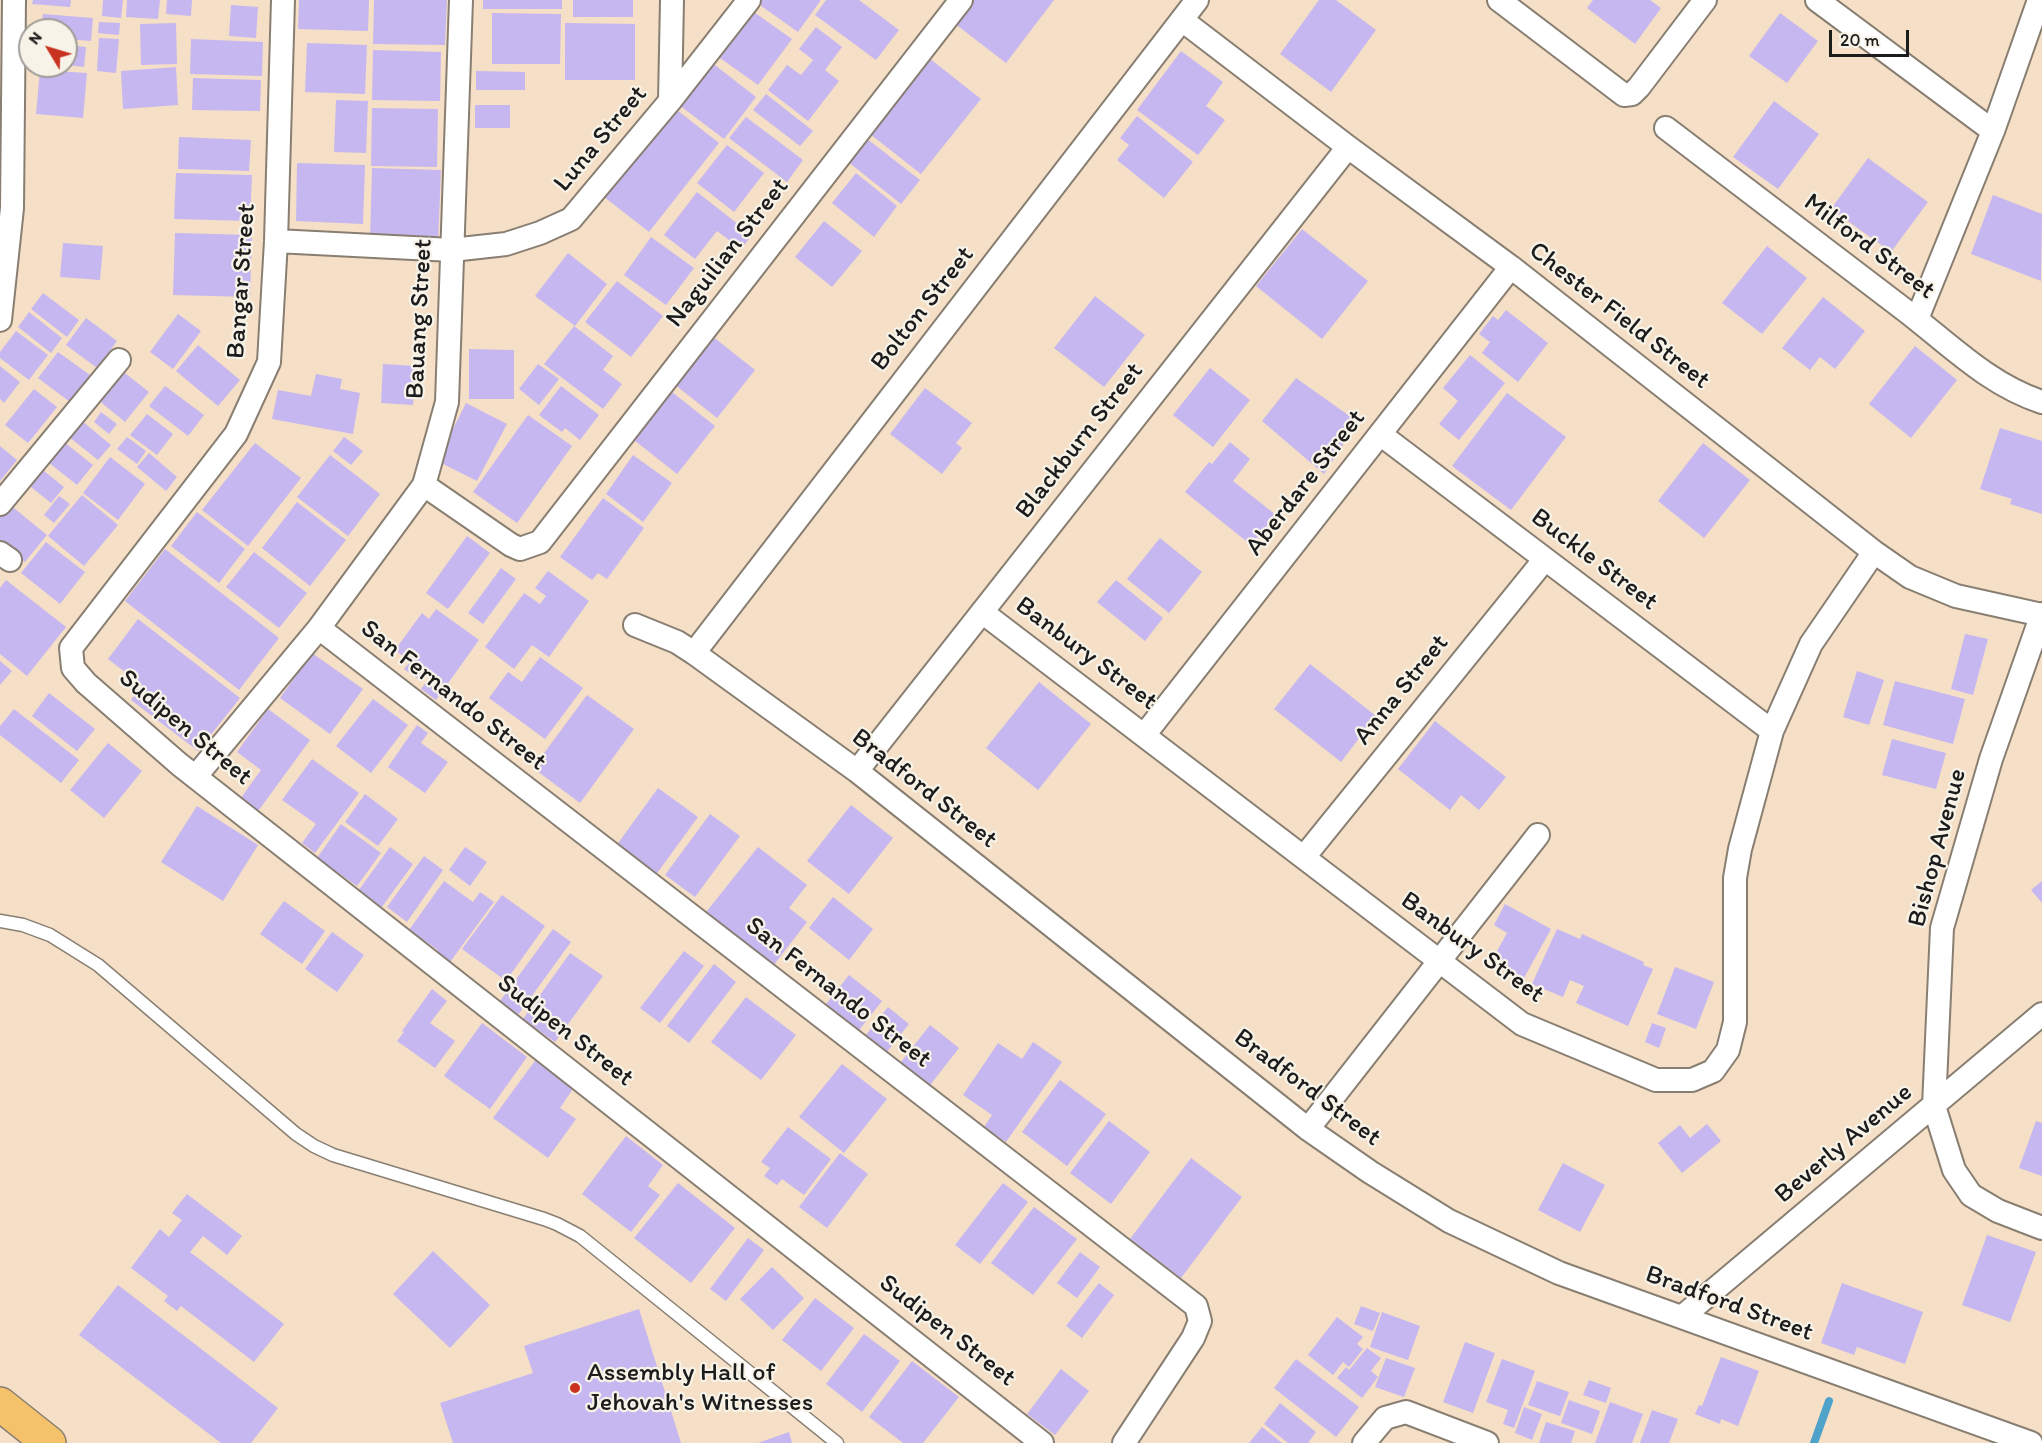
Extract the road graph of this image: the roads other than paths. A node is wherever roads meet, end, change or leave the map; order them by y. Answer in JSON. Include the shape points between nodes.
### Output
{"nodes":[{"id":1,"x":283,"y":0,"type":"edge"},
{"id":2,"x":461,"y":0,"type":"edge"},
{"id":3,"x":672,"y":0,"type":"edge"},
{"id":4,"x":749,"y":0,"type":"edge"},
{"id":5,"x":961,"y":0,"type":"edge"},
{"id":6,"x":1197,"y":0,"type":"edge"},
{"id":7,"x":1499,"y":0,"type":"edge"},
{"id":8,"x":1705,"y":0,"type":"edge"},
{"id":9,"x":1817,"y":0,"type":"edge"},
{"id":10,"x":2039,"y":0,"type":"edge"},
{"id":11,"x":9,"y":2,"type":"edge"},
{"id":12,"x":1182,"y":20,"type":"junction"},
{"id":13,"x":670,"y":101,"type":"junction"},
{"id":14,"x":1666,"y":128,"type":"dead end"},
{"id":15,"x":1993,"y":131,"type":"junction"},
{"id":16,"x":1348,"y":147,"type":"junction"},
{"id":17,"x":276,"y":241,"type":"junction"},
{"id":18,"x":452,"y":250,"type":"junction"},
{"id":19,"x":1511,"y":267,"type":"junction"},
{"id":20,"x":1917,"y":319,"type":"junction"},
{"id":21,"x":0,"y":320,"type":"edge"},
{"id":22,"x":119,"y":360,"type":"dead end"},
{"id":23,"x":2042,"y":402,"type":"edge"},
{"id":24,"x":1380,"y":434,"type":"junction"},
{"id":25,"x":424,"y":485,"type":"junction"},
{"id":26,"x":0,"y":504,"type":"edge"},
{"id":27,"x":1874,"y":552,"type":"junction"},
{"id":28,"x":1545,"y":559,"type":"junction"},
{"id":29,"x":982,"y":612,"type":"junction"},
{"id":30,"x":2042,"y":615,"type":"edge"},
{"id":31,"x":635,"y":625,"type":"dead end"},
{"id":32,"x":319,"y":628,"type":"junction"},
{"id":33,"x":71,"y":648,"type":"joint"},
{"id":34,"x":694,"y":653,"type":"junction"},
{"id":35,"x":1772,"y":731,"type":"junction"},
{"id":36,"x":1145,"y":735,"type":"junction"},
{"id":37,"x":857,"y":771,"type":"junction"},
{"id":38,"x":196,"y":776,"type":"junction"},
{"id":39,"x":1538,"y":835,"type":"dead end"},
{"id":40,"x":1304,"y":857,"type":"junction"},
{"id":41,"x":0,"y":921,"type":"edge"},
{"id":42,"x":1440,"y":961,"type":"junction"},
{"id":43,"x":2042,"y":1014,"type":"edge"},
{"id":44,"x":1934,"y":1106,"type":"junction"},
{"id":45,"x":1308,"y":1129,"type":"junction"},
{"id":46,"x":2042,"y":1228,"type":"edge"},
{"id":47,"x":1682,"y":1317,"type":"junction"},
{"id":48,"x":0,"y":1404,"type":"edge"},
{"id":49,"x":49,"y":1443,"type":"edge"},
{"id":50,"x":837,"y":1443,"type":"edge"},
{"id":51,"x":1042,"y":1443,"type":"edge"},
{"id":52,"x":1124,"y":1443,"type":"edge"},
{"id":53,"x":1364,"y":1443,"type":"edge"},
{"id":54,"x":1487,"y":1443,"type":"edge"},
{"id":55,"x":2031,"y":1443,"type":"edge"}],
"edges":[{"from":1,"to":17,"type":"street","name":"Bangar Street"},
{"from":2,"to":18,"type":"street","name":"Bauang Street"},
{"from":3,"to":13,"type":"street"},
{"from":4,"to":13,"type":"street","name":"Luna Street"},
{"from":5,"to":25,"type":"street","name":"Naguilian Street","via":[[540,542],[520,549],[511,545]]},
{"from":6,"to":12,"type":"street","name":"Bolton Street"},
{"from":7,"to":8,"type":"street","via":[[1624,96],[1638,87]]},
{"from":9,"to":15,"type":"street"},
{"from":10,"to":15,"type":"street"},
{"from":11,"to":21,"type":"street","via":[[12,208]]},
{"from":12,"to":16,"type":"street","name":"Chester Field Street"},
{"from":12,"to":34,"type":"street","name":"Bolton Street"},
{"from":13,"to":18,"type":"street","name":"Luna Street","via":[[571,219],[506,244]]},
{"from":14,"to":20,"type":"street","name":"Milford Street"},
{"from":15,"to":20,"type":"street"},
{"from":16,"to":19,"type":"street","name":"Chester Field Street"},
{"from":16,"to":29,"type":"street","name":"Blackburn Street"},
{"from":17,"to":18,"type":"street","name":"Luna Street"},
{"from":17,"to":33,"type":"street","name":"Bangar Street","via":[[269,362],[236,434]]},
{"from":18,"to":25,"type":"street","name":"Bauang Street","via":[[447,402]]},
{"from":19,"to":24,"type":"street","name":"Aberdare Street"},
{"from":19,"to":27,"type":"street","name":"Chester Field Street"},
{"from":20,"to":23,"type":"street","name":"Milford Street","via":[[1990,377]]},
{"from":22,"to":26,"type":"street"},
{"from":24,"to":28,"type":"street","name":"Buckle Street"},
{"from":24,"to":36,"type":"street","name":"Aberdare Street"},
{"from":25,"to":32,"type":"street","name":"Bauang Street"},
{"from":27,"to":30,"type":"street","name":"Chester Field Street","via":[[1910,578],[1956,596]]},
{"from":27,"to":35,"type":"street","name":"Banbury Street","via":[[1811,644]]},
{"from":28,"to":35,"type":"street","name":"Buckle Street"},
{"from":28,"to":40,"type":"street","name":"Anna Street"},
{"from":29,"to":36,"type":"street","name":"Banbury Street"},
{"from":29,"to":37,"type":"street","name":"Blackburn Street"},
{"from":30,"to":44,"type":"street","name":"Bishop Avenue","via":[[1991,759],[1942,928]]},
{"from":31,"to":34,"type":"street","name":"Bradford Street"},
{"from":32,"to":38,"type":"street","name":"Bauang Street"},
{"from":32,"to":52,"type":"street","name":"San Fernando Street","via":[[1196,1306],[1200,1321],[1193,1338]]},
{"from":33,"to":38,"type":"street","name":"Sudipen Street","via":[[73,668],[86,683]]},
{"from":34,"to":37,"type":"street","name":"Bradford Street"},
{"from":35,"to":42,"type":"street","name":"Banbury Street","via":[[1735,878],[1735,1022],[1728,1050],[1713,1071],[1692,1080],[1656,1080],[1522,1024]]},
{"from":36,"to":40,"type":"street","name":"Banbury Street"},
{"from":37,"to":45,"type":"street","name":"Bradford Street"},
{"from":38,"to":51,"type":"street","name":"Sudipen Street"},
{"from":39,"to":42,"type":"street"},
{"from":40,"to":42,"type":"street","name":"Banbury Street"},
{"from":41,"to":50,"type":"lane","via":[[50,935],[98,965],[314,1146],[556,1224],[580,1236]]},
{"from":42,"to":45,"type":"street"},
{"from":43,"to":44,"type":"street","name":"Beverly Avenue"},
{"from":44,"to":46,"type":"street","name":"Bishop Avenue","via":[[1954,1170],[1971,1195],[1998,1211]]},
{"from":44,"to":47,"type":"street","name":"Beverly Avenue"},
{"from":45,"to":47,"type":"street","name":"Bradford Street","via":[[1449,1221],[1559,1273]]},
{"from":47,"to":55,"type":"street","name":"Bradford Street"},
{"from":48,"to":49,"type":"main road"},
{"from":53,"to":54,"type":"street","via":[[1385,1418],[1406,1412]]}]}
